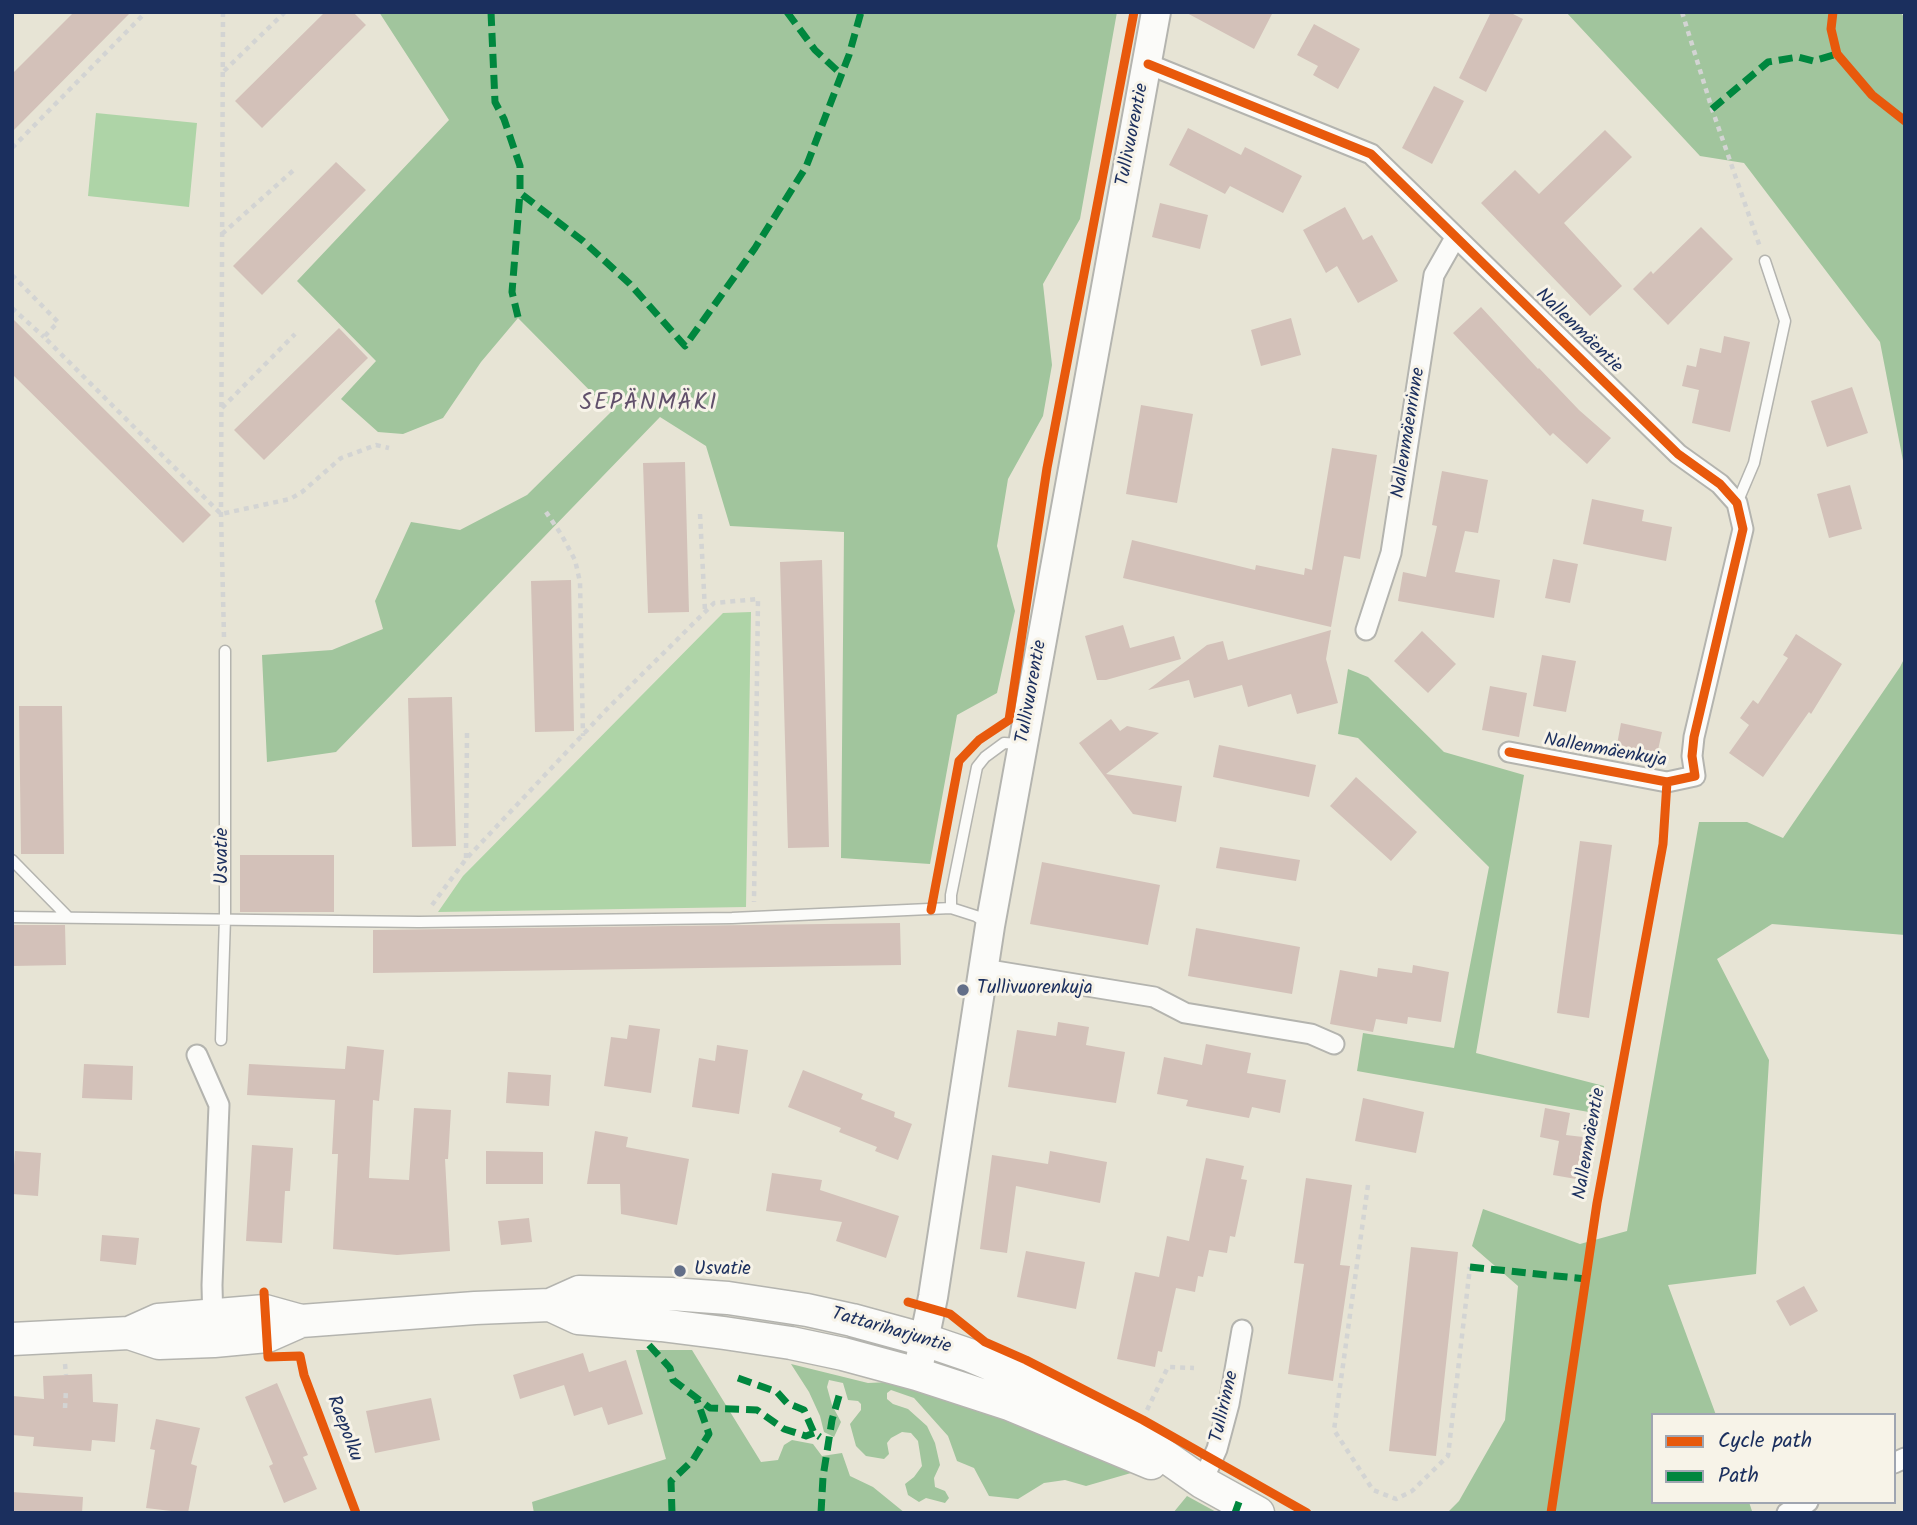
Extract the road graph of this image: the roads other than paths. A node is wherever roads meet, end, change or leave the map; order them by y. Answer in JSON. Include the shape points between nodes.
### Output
{"nodes":[{"id":1,"x":1156,"y":12,"type":"edge"},
{"id":2,"x":1148,"y":64,"type":"junction"},
{"id":3,"x":1455,"y":238,"type":"junction"},
{"id":4,"x":1765,"y":261,"type":"road end"},
{"id":5,"x":1737,"y":503,"type":"junction"},
{"id":6,"x":1366,"y":630,"type":"dead end"},
{"id":7,"x":225,"y":652,"type":"road end"},
{"id":8,"x":1023,"y":744,"type":"junction"},
{"id":9,"x":1509,"y":752,"type":"dead end"},
{"id":10,"x":12,"y":859,"type":"edge"},
{"id":11,"x":951,"y":908,"type":"junction"},
{"id":12,"x":67,"y":916,"type":"junction"},
{"id":13,"x":12,"y":917,"type":"edge"},
{"id":14,"x":225,"y":918,"type":"junction"},
{"id":15,"x":990,"y":926,"type":"junction"},
{"id":16,"x":983,"y":969,"type":"junction"},
{"id":17,"x":222,"y":1040,"type":"dead end"},
{"id":18,"x":1334,"y":1044,"type":"dead end"},
{"id":19,"x":197,"y":1055,"type":"dead end"},
{"id":20,"x":550,"y":1305,"type":"junction"},
{"id":21,"x":213,"y":1328,"type":"junction"},
{"id":22,"x":1242,"y":1330,"type":"dead end"},
{"id":23,"x":12,"y":1339,"type":"edge"},
{"id":24,"x":925,"y":1340,"type":"junction"},
{"id":25,"x":917,"y":1374,"type":"junction"},
{"id":26,"x":1202,"y":1482,"type":"junction"},
{"id":27,"x":1804,"y":1504,"type":"edge"},
{"id":28,"x":1258,"y":1513,"type":"edge"},
{"id":29,"x":1787,"y":1513,"type":"edge"}],
"edges":[{"from":1,"to":2,"type":"main road","name":"Tullivuorentie"},
{"from":2,"to":3,"type":"street","name":"Nallenmäentie","via":[[1371,154]]},
{"from":2,"to":8,"type":"main road","name":"Tullivuorentie"},
{"from":3,"to":5,"type":"street","name":"Nallenmäentie","via":[[1678,454],[1720,484]]},
{"from":3,"to":6,"type":"street","name":"Nallenmäenrinne","via":[[1434,275],[1391,553]]},
{"from":4,"to":5,"type":"lane","via":[[1785,321],[1754,463]]},
{"from":5,"to":9,"type":"street","name":"Nallenmäenkuja","via":[[1743,529],[1694,737],[1695,776],[1667,782]]},
{"from":7,"to":14,"type":"lane","name":"Usvatie"},
{"from":8,"to":11,"type":"lane","via":[[1004,743],[976,767]]},
{"from":8,"to":15,"type":"main road","name":"Tullivuorentie"},
{"from":10,"to":12,"type":"lane"},
{"from":11,"to":14,"type":"lane","via":[[754,917],[419,922]]},
{"from":11,"to":15,"type":"lane"},
{"from":12,"to":13,"type":"lane"},
{"from":12,"to":14,"type":"lane"},
{"from":14,"to":17,"type":"lane","name":"Usvatie"},
{"from":15,"to":16,"type":"main road","name":"Tullivuorentie"},
{"from":16,"to":18,"type":"street","via":[[1154,997],[1185,1013],[1311,1034]]},
{"from":16,"to":24,"type":"main road","name":"Tullivuorentie"},
{"from":19,"to":21,"type":"street","via":[[219,1105]]},
{"from":20,"to":21,"type":"main road","name":"Tattariharjuntie","via":[[301,1321],[267,1336]]},
{"from":20,"to":24,"type":"main road","name":"Tattariharjuntie","via":[[579,1292],[728,1298],[807,1310]]},
{"from":20,"to":25,"type":"main road","name":"Tattariharjuntie","via":[[578,1318],[791,1343]]},
{"from":21,"to":23,"type":"main road","name":"Tattariharjuntie","via":[[159,1343],[129,1333]]},
{"from":22,"to":26,"type":"street","name":"Tullirinne","via":[[1229,1404]]},
{"from":24,"to":25,"type":"main road","name":"Tullivuorentie"},
{"from":24,"to":26,"type":"main road","name":"Tattariharjuntie","via":[[1053,1391],[1132,1433]]},
{"from":25,"to":26,"type":"main road","name":"Tattariharjuntie","via":[[1009,1404]]},
{"from":26,"to":28,"type":"main road","name":"Tattariharjuntie"},
{"from":27,"to":29,"type":"street"}]}
